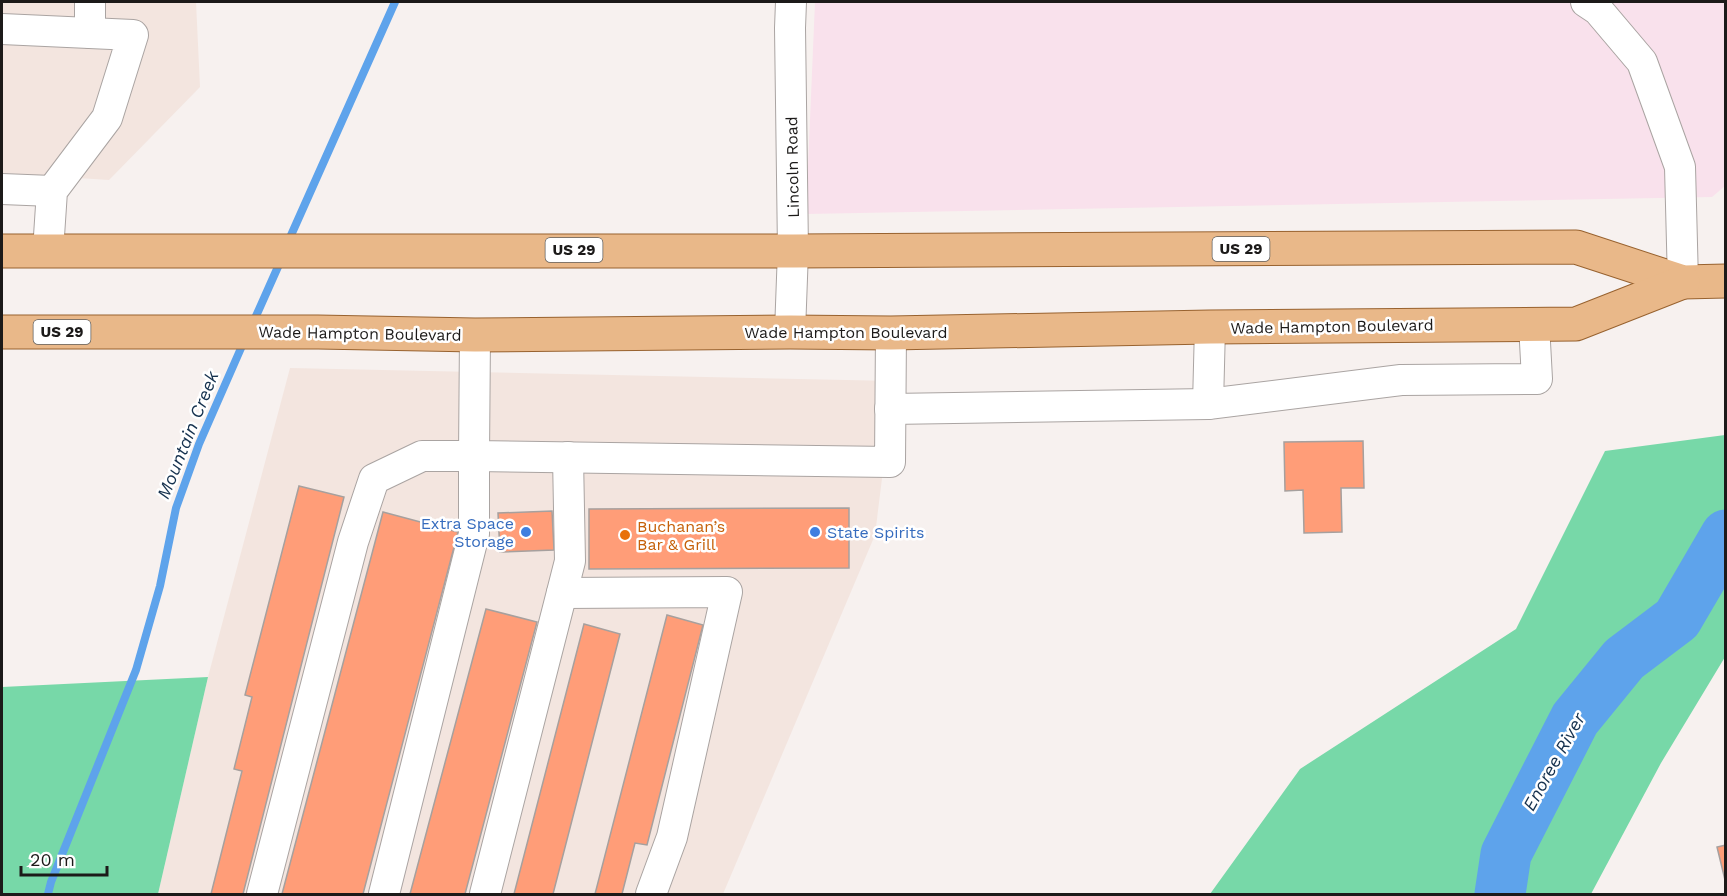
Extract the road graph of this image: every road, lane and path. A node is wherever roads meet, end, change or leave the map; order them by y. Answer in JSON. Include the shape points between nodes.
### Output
{"nodes":[{"id":1,"x":90,"y":2,"type":"edge"},
{"id":2,"x":791,"y":2,"type":"edge"},
{"id":3,"x":1586,"y":2,"type":"edge"},
{"id":4,"x":2,"y":29,"type":"edge"},
{"id":5,"x":90,"y":33,"type":"junction"},
{"id":6,"x":2,"y":189,"type":"edge"},
{"id":7,"x":52,"y":191,"type":"junction"},
{"id":8,"x":2,"y":251,"type":"edge"},
{"id":9,"x":793,"y":251,"type":"junction"},
{"id":10,"x":48,"y":252,"type":"junction"},
{"id":11,"x":1683,"y":282,"type":"junction"},
{"id":12,"x":1725,"y":282,"type":"edge"},
{"id":13,"x":1534,"y":324,"type":"junction"},
{"id":14,"x":1210,"y":327,"type":"junction"},
{"id":15,"x":2,"y":332,"type":"edge"},
{"id":16,"x":790,"y":332,"type":"junction"},
{"id":17,"x":891,"y":333,"type":"junction"},
{"id":18,"x":476,"y":335,"type":"junction"},
{"id":19,"x":1208,"y":404,"type":"junction"},
{"id":20,"x":890,"y":409,"type":"junction"},
{"id":21,"x":474,"y":456,"type":"junction"},
{"id":22,"x":568,"y":457,"type":"junction"},
{"id":23,"x":562,"y":593,"type":"junction"},
{"id":24,"x":262,"y":894,"type":"edge"},
{"id":25,"x":384,"y":894,"type":"edge"},
{"id":26,"x":485,"y":894,"type":"edge"},
{"id":27,"x":651,"y":894,"type":"edge"}],
"edges":[{"from":1,"to":5,"type":"street"},
{"from":2,"to":9,"type":"street","name":"Lincoln Road"},
{"from":3,"to":11,"type":"street","via":[[1598,10],[1642,62],[1680,166]]},
{"from":4,"to":5,"type":"street"},
{"from":5,"to":7,"type":"street","via":[[133,34],[107,118]]},
{"from":6,"to":7,"type":"street"},
{"from":7,"to":10,"type":"street"},
{"from":8,"to":10,"type":"main road","name":"Wade Hampton Boulevard","number":"US 29"},
{"from":9,"to":10,"type":"main road","name":"Wade Hampton Boulevard","number":"US 29"},
{"from":9,"to":11,"type":"main road","name":"Wade Hampton Boulevard","number":"US 29","via":[[1576,247]]},
{"from":9,"to":16,"type":"street","name":"Lincoln Road"},
{"from":11,"to":12,"type":"main road","name":"Wade Hampton Boulevard","number":"US 29"},
{"from":11,"to":13,"type":"main road","name":"Wade Hampton Boulevard","number":"US 29","via":[[1576,324]]},
{"from":13,"to":14,"type":"main road","name":"Wade Hampton Boulevard","number":"US 29"},
{"from":13,"to":19,"type":"street","via":[[1537,379],[1401,380]]},
{"from":14,"to":17,"type":"main road","name":"Wade Hampton Boulevard","number":"US 29"},
{"from":14,"to":19,"type":"street"},
{"from":15,"to":18,"type":"main road","name":"Wade Hampton Boulevard","number":"US 29"},
{"from":16,"to":17,"type":"main road","name":"Wade Hampton Boulevard","number":"US 29"},
{"from":16,"to":18,"type":"main road","name":"Wade Hampton Boulevard","number":"US 29"},
{"from":17,"to":20,"type":"street"},
{"from":18,"to":21,"type":"street"},
{"from":19,"to":20,"type":"street"},
{"from":20,"to":22,"type":"street","via":[[890,462]]},
{"from":21,"to":22,"type":"street"},
{"from":21,"to":24,"type":"street","via":[[422,456],[374,479],[353,542]]},
{"from":21,"to":25,"type":"street","via":[[474,534]]},
{"from":22,"to":23,"type":"street","via":[[570,561]]},
{"from":23,"to":26,"type":"street"},
{"from":23,"to":27,"type":"street","via":[[727,592],[672,837]]}]}
